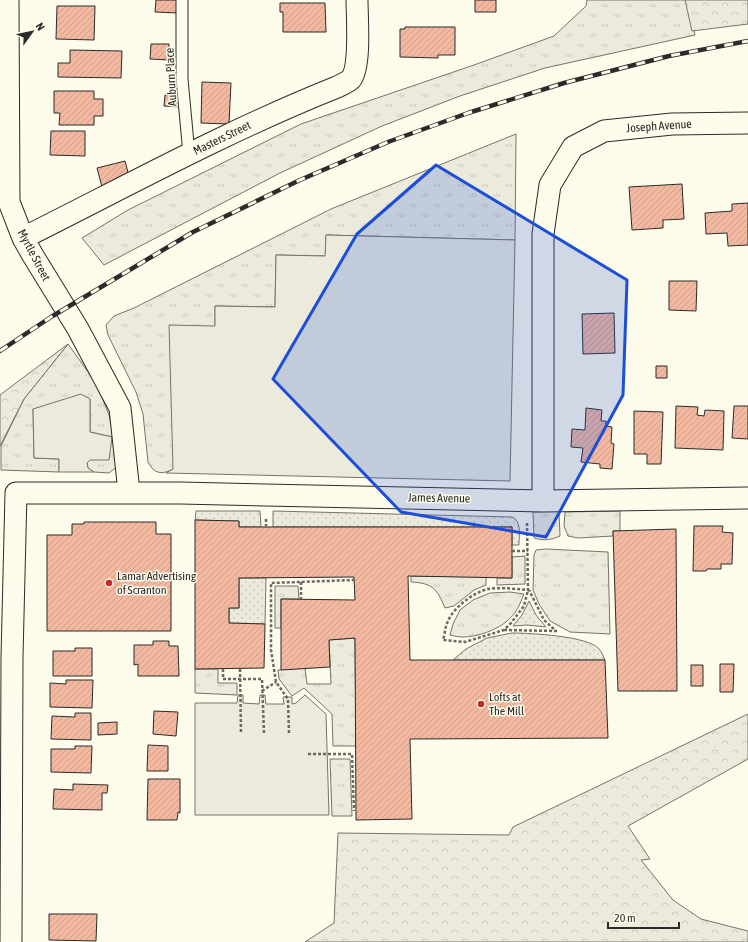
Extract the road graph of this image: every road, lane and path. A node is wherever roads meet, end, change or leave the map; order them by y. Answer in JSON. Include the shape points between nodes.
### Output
{"nodes":[{"id":1,"x":8,"y":0,"type":"edge"},
{"id":2,"x":182,"y":0,"type":"edge"},
{"id":3,"x":357,"y":0,"type":"edge"},
{"id":4,"x":748,"y":123,"type":"edge"},
{"id":5,"x":189,"y":154,"type":"junction"},
{"id":6,"x":23,"y":238,"type":"junction"},
{"id":7,"x":129,"y":492,"type":"junction"},
{"id":8,"x":748,"y":498,"type":"edge"},
{"id":9,"x":535,"y":500,"type":"junction"},
{"id":10,"x":512,"y":551,"type":"dead end"},
{"id":11,"x":528,"y":551,"type":"junction"},
{"id":12,"x":354,"y":580,"type":"dead end"},
{"id":13,"x":300,"y":582,"type":"junction"},
{"id":14,"x":528,"y":590,"type":"junction"},
{"id":15,"x":301,"y":599,"type":"dead end"},
{"id":16,"x":504,"y":630,"type":"junction"},
{"id":17,"x":223,"y":669,"type":"dead end"},
{"id":18,"x":240,"y":669,"type":"dead end"},
{"id":19,"x":240,"y":679,"type":"junction"},
{"id":20,"x":276,"y":682,"type":"junction"},
{"id":21,"x":262,"y":692,"type":"junction"},
{"id":22,"x":241,"y":733,"type":"dead end"},
{"id":23,"x":264,"y":733,"type":"dead end"},
{"id":24,"x":289,"y":733,"type":"dead end"},
{"id":25,"x":308,"y":754,"type":"dead end"},
{"id":26,"x":354,"y":812,"type":"dead end"},
{"id":27,"x":11,"y":942,"type":"edge"}],
"edges":[{"from":1,"to":6,"type":"street","name":"Myrtle Street","via":[[9,202]]},
{"from":2,"to":5,"type":"lane","name":"Auburn Place","via":[[182,79]]},
{"from":3,"to":5,"type":"street","name":"Masters Street","via":[[357,56],[351,79],[249,124]]},
{"from":4,"to":9,"type":"street","name":"Joseph Avenue","via":[[672,124],[604,131],[573,147],[550,185],[543,234]]},
{"from":5,"to":6,"type":"street","name":"Masters Street"},
{"from":6,"to":7,"type":"street","name":"Myrtle Street","via":[[78,328],[120,408]]},
{"from":7,"to":9,"type":"street","name":"James Avenue"},
{"from":7,"to":27,"type":"street","name":"James Avenue","via":[[16,493],[12,657]]},
{"from":8,"to":9,"type":"street","name":"James Avenue"},
{"from":9,"to":11,"type":"path"},
{"from":10,"to":11,"type":"path"},
{"from":11,"to":14,"type":"path"},
{"from":12,"to":13,"type":"path"},
{"from":13,"to":15,"type":"path"},
{"from":13,"to":20,"type":"path","via":[[271,583],[271,650]]},
{"from":14,"to":16,"type":"path","via":[[524,606]]},
{"from":14,"to":16,"type":"path","via":[[544,620],[556,631]]},
{"from":14,"to":16,"type":"path","via":[[486,589],[474,596],[456,608],[448,621],[443,640],[464,642]]},
{"from":17,"to":19,"type":"path","via":[[223,679]]},
{"from":18,"to":19,"type":"path"},
{"from":19,"to":21,"type":"path","via":[[262,679]]},
{"from":19,"to":22,"type":"path"},
{"from":20,"to":21,"type":"path"},
{"from":20,"to":24,"type":"path","via":[[288,699]]},
{"from":21,"to":23,"type":"path"},
{"from":25,"to":26,"type":"path","via":[[352,754]]}]}
